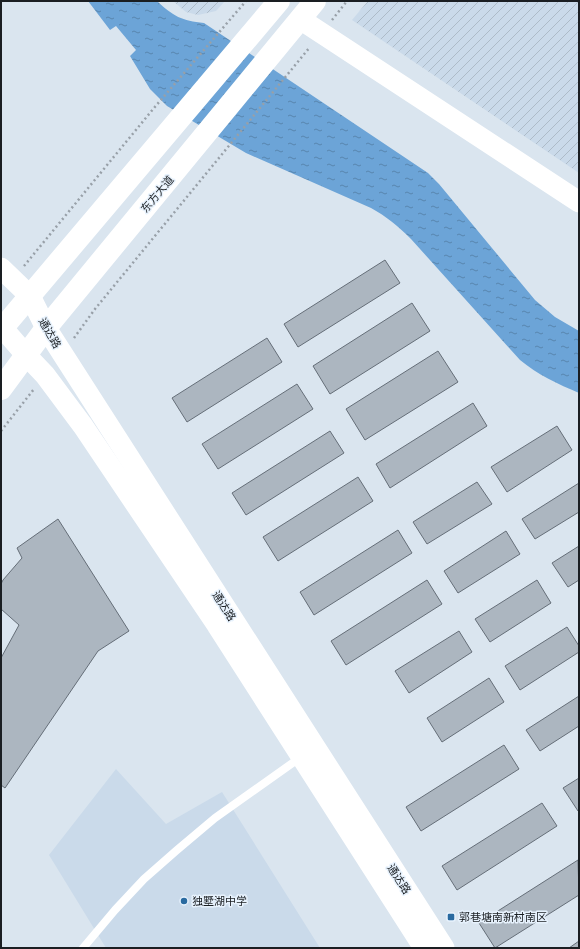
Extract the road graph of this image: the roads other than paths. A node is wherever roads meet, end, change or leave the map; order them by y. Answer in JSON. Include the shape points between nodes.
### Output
{"nodes":[{"id":1,"x":279,"y":1,"type":"edge"},
{"id":2,"x":315,"y":1,"type":"edge"},
{"id":3,"x":300,"y":19,"type":"junction"},
{"id":4,"x":579,"y":202,"type":"edge"},
{"id":5,"x":11,"y":269,"type":"edge"},
{"id":6,"x":30,"y":296,"type":"junction"},
{"id":7,"x":2,"y":328,"type":"edge"},
{"id":8,"x":46,"y":328,"type":"junction"},
{"id":9,"x":26,"y":355,"type":"junction"},
{"id":10,"x":1,"y":389,"type":"edge"},
{"id":11,"x":301,"y":757,"type":"junction"},
{"id":12,"x":83,"y":948,"type":"edge"},
{"id":13,"x":424,"y":948,"type":"edge"},
{"id":14,"x":444,"y":948,"type":"edge"}],
"edges":[{"from":1,"to":6,"type":"main road"},
{"from":2,"to":3,"type":"main road","name":"东方大道"},
{"from":3,"to":4,"type":"main road"},
{"from":3,"to":8,"type":"main road","name":"东方大道"},
{"from":5,"to":6,"type":"main road","name":"通达路"},
{"from":6,"to":7,"type":"main road"},
{"from":6,"to":8,"type":"main road","name":"通达路"},
{"from":7,"to":9,"type":"main road","name":"通达路"},
{"from":8,"to":9,"type":"main road","name":"东方大道"},
{"from":8,"to":14,"type":"main road","name":"通达路"},
{"from":9,"to":10,"type":"main road","name":"东方大道"},
{"from":9,"to":11,"type":"main road","name":"通达路","via":[[45,375],[83,426],[217,625]]},
{"from":11,"to":12,"type":"lane","via":[[215,818],[177,850],[144,879]]},
{"from":11,"to":13,"type":"main road","name":"通达路"}]}
